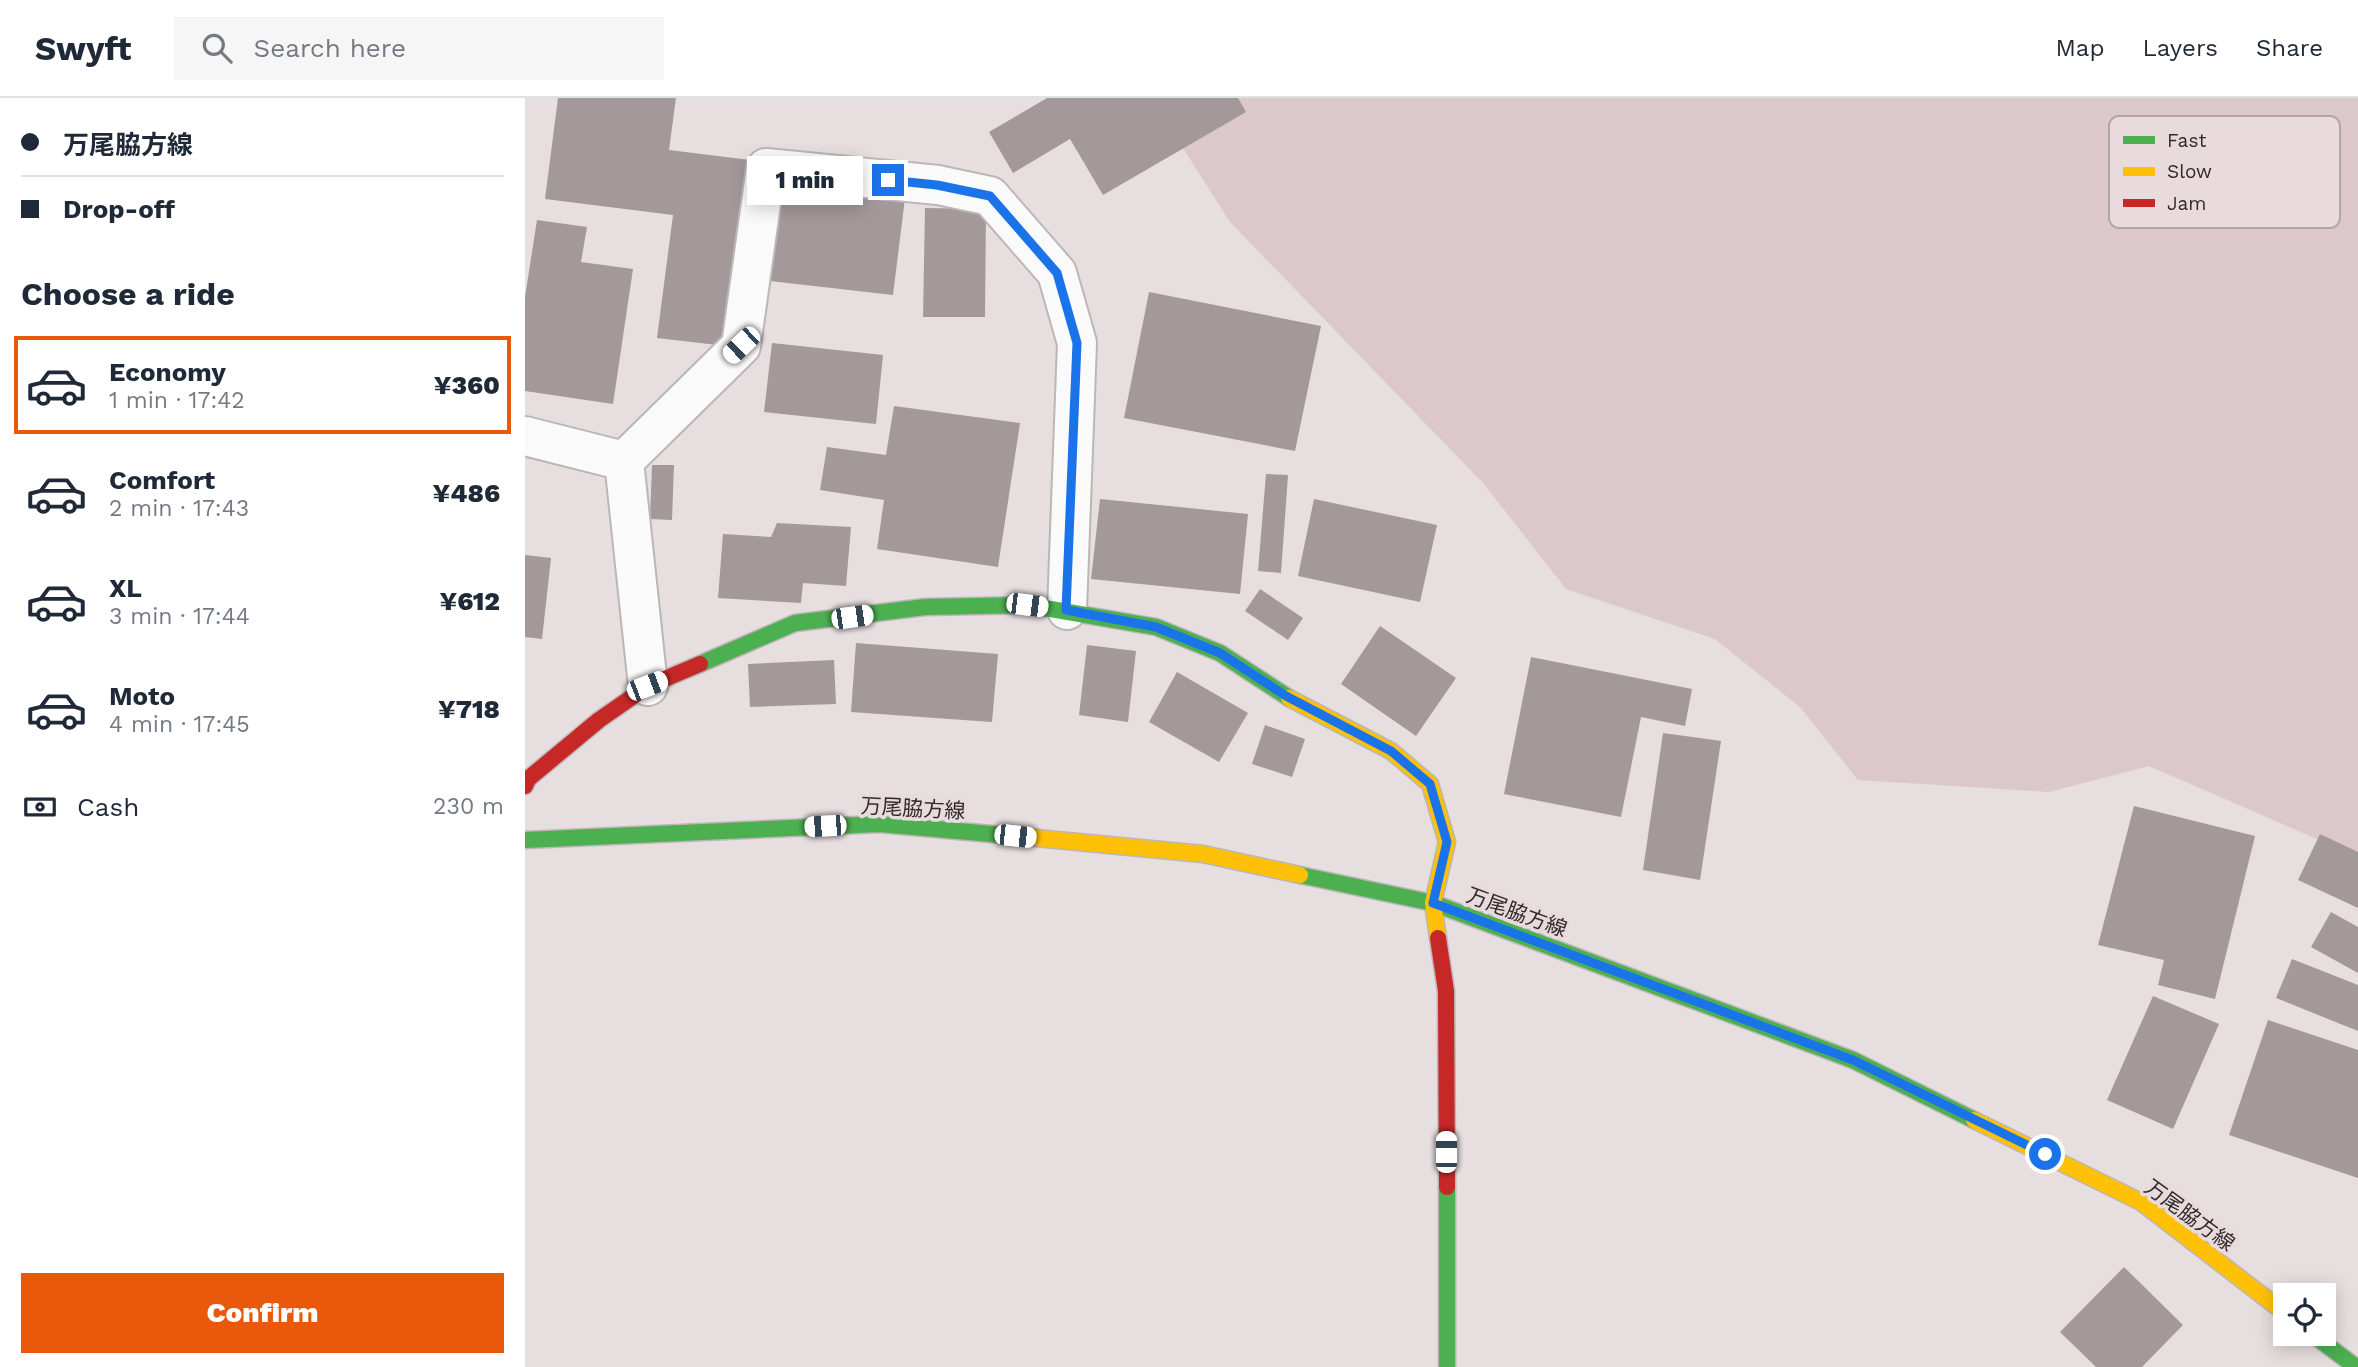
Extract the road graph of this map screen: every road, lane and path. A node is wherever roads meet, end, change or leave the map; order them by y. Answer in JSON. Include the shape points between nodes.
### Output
{"nodes":[{"id":1,"x":525,"y":436,"type":"edge"},
{"id":2,"x":624,"y":461,"type":"junction"},
{"id":3,"x":1066,"y":610,"type":"junction"},
{"id":4,"x":647,"y":686,"type":"junction"},
{"id":5,"x":525,"y":786,"type":"edge"},
{"id":6,"x":525,"y":840,"type":"edge"},
{"id":7,"x":1433,"y":903,"type":"junction"},
{"id":8,"x":2273,"y":1304,"type":"edge"},
{"id":9,"x":2328,"y":1346,"type":"edge"},
{"id":10,"x":1447,"y":1367,"type":"edge"},
{"id":11,"x":2356,"y":1367,"type":"edge"}],
"edges":[{"from":1,"to":2,"type":"street"},
{"from":2,"to":3,"type":"street","via":[[741,345],[766,168],[937,185],[990,196],[1057,273],[1077,343]]},
{"from":2,"to":4,"type":"street"},
{"from":3,"to":4,"type":"main road","via":[[1027,605],[925,607],[795,623]]},
{"from":3,"to":7,"type":"main road","via":[[1156,627],[1220,653],[1286,696],[1391,751],[1430,784],[1447,842]]},
{"from":4,"to":5,"type":"main road","via":[[599,720]]},
{"from":6,"to":7,"type":"main road","name":"万尾脇方線","via":[[880,824],[1203,854]]},
{"from":7,"to":8,"type":"main road","name":"万尾脇方線","via":[[1853,1060],[2141,1202]]},
{"from":7,"to":10,"type":"main road","via":[[1446,991]]},
{"from":9,"to":11,"type":"main road"}]}
